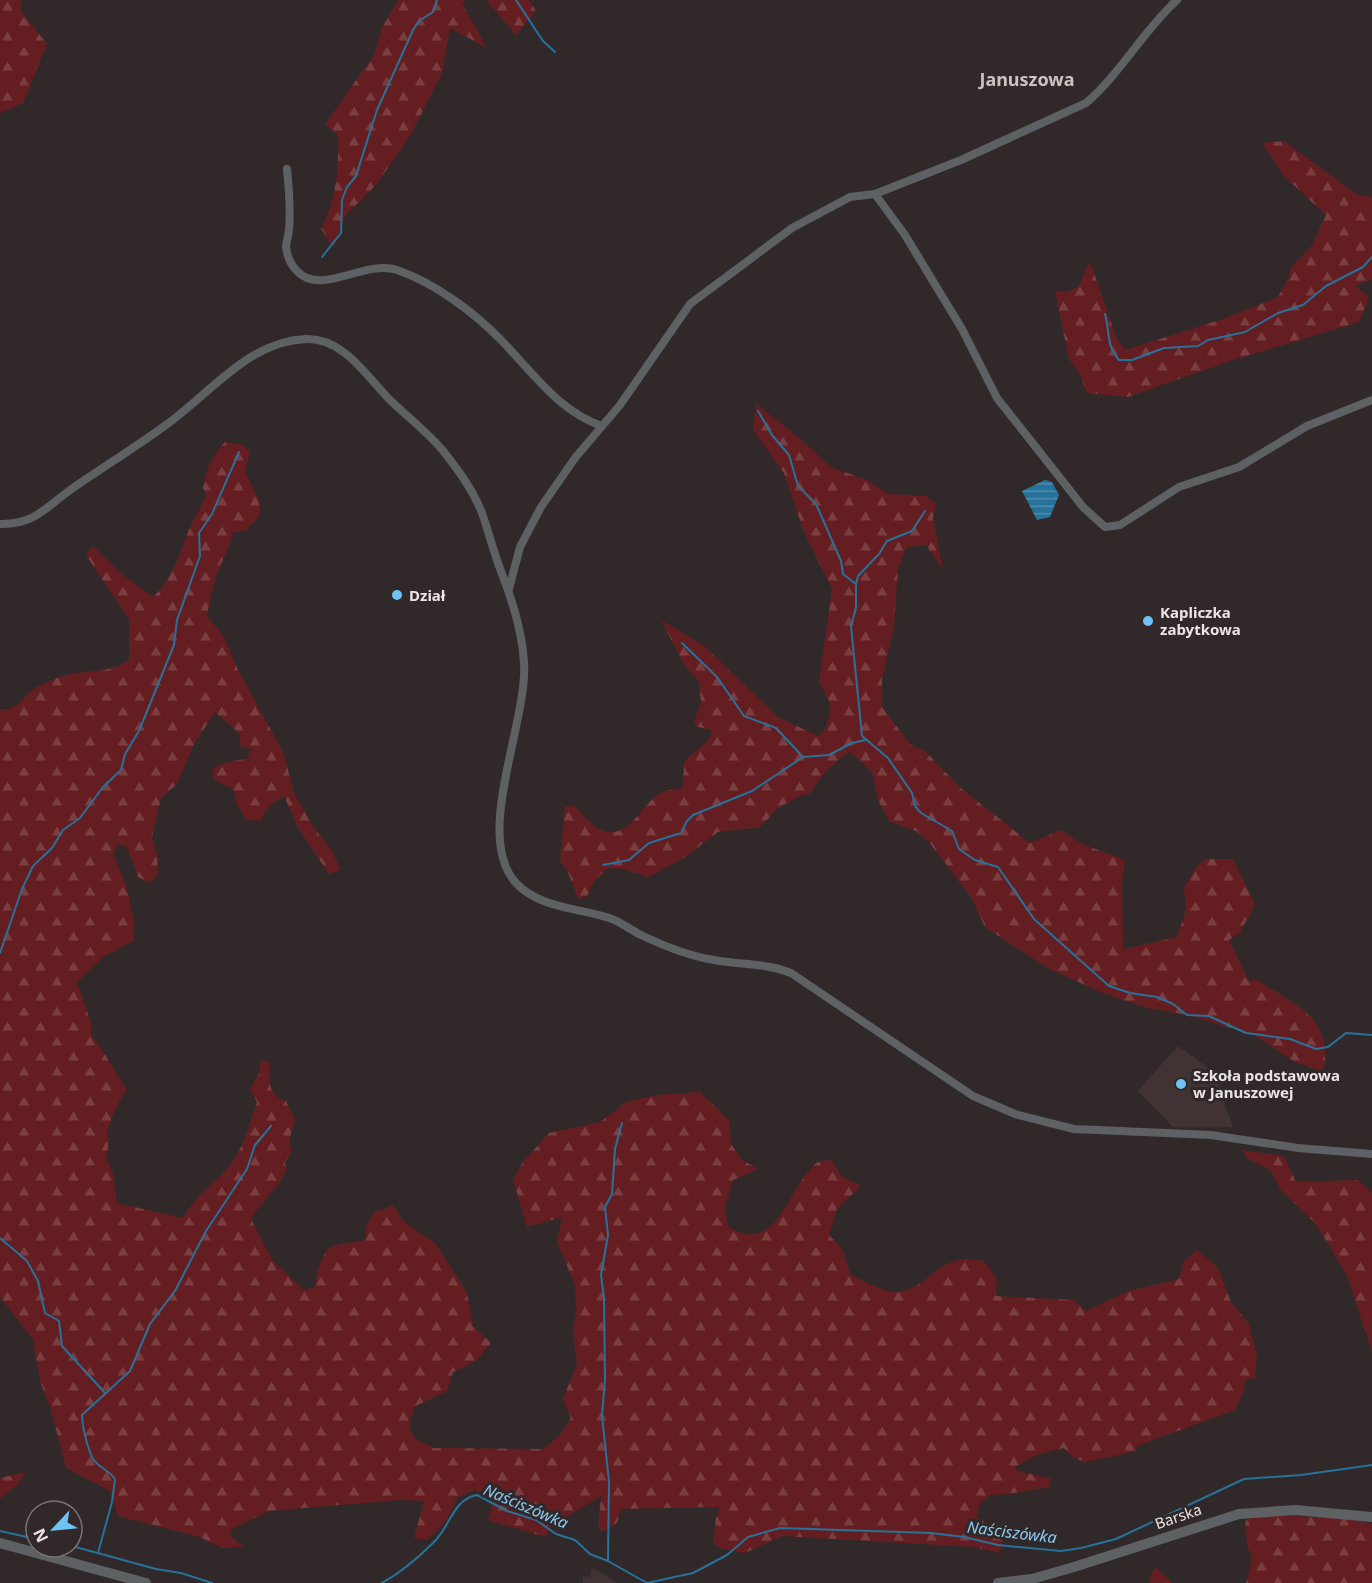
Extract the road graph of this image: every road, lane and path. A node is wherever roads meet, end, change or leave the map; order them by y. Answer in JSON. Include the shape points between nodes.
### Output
{"nodes":[{"id":1,"x":1177,"y":0,"type":"edge"},
{"id":2,"x":287,"y":169,"type":"dead end"},
{"id":3,"x":875,"y":194,"type":"junction"},
{"id":4,"x":1372,"y":400,"type":"edge"},
{"id":5,"x":602,"y":426,"type":"junction"},
{"id":6,"x":0,"y":524,"type":"edge"},
{"id":7,"x":510,"y":589,"type":"junction"},
{"id":8,"x":1372,"y":1154,"type":"edge"},
{"id":9,"x":1372,"y":1517,"type":"edge"},
{"id":10,"x":0,"y":1543,"type":"edge"},
{"id":11,"x":146,"y":1583,"type":"edge"},
{"id":12,"x":998,"y":1583,"type":"edge"}],
"edges":[{"from":1,"to":3,"type":"street","via":[[1086,103]]},
{"from":2,"to":5,"type":"street","via":[[286,247],[290,262],[303,277],[328,280],[367,268],[398,270],[470,313],[563,405],[581,419]]},
{"from":3,"to":4,"type":"street","via":[[962,329],[997,398],[1083,507],[1105,528],[1120,525],[1179,487],[1239,467],[1307,426]]},
{"from":3,"to":5,"type":"street","via":[[850,197],[792,228],[690,304]]},
{"from":5,"to":7,"type":"street","via":[[541,507],[520,547]]},
{"from":6,"to":7,"type":"street","via":[[28,521],[42,513],[264,349],[281,342],[308,339],[328,342],[351,357],[388,399],[441,448],[469,486]]},
{"from":7,"to":8,"type":"street","via":[[525,687],[504,788],[499,836],[507,871],[530,896],[614,920],[685,954],[775,967],[791,973],[973,1096],[1015,1114],[1074,1129],[1211,1135]]},
{"from":9,"to":12,"type":"street","name":"Barska","via":[[1295,1510],[1239,1514],[1074,1567],[1032,1579]]},
{"from":10,"to":11,"type":"street"}]}
